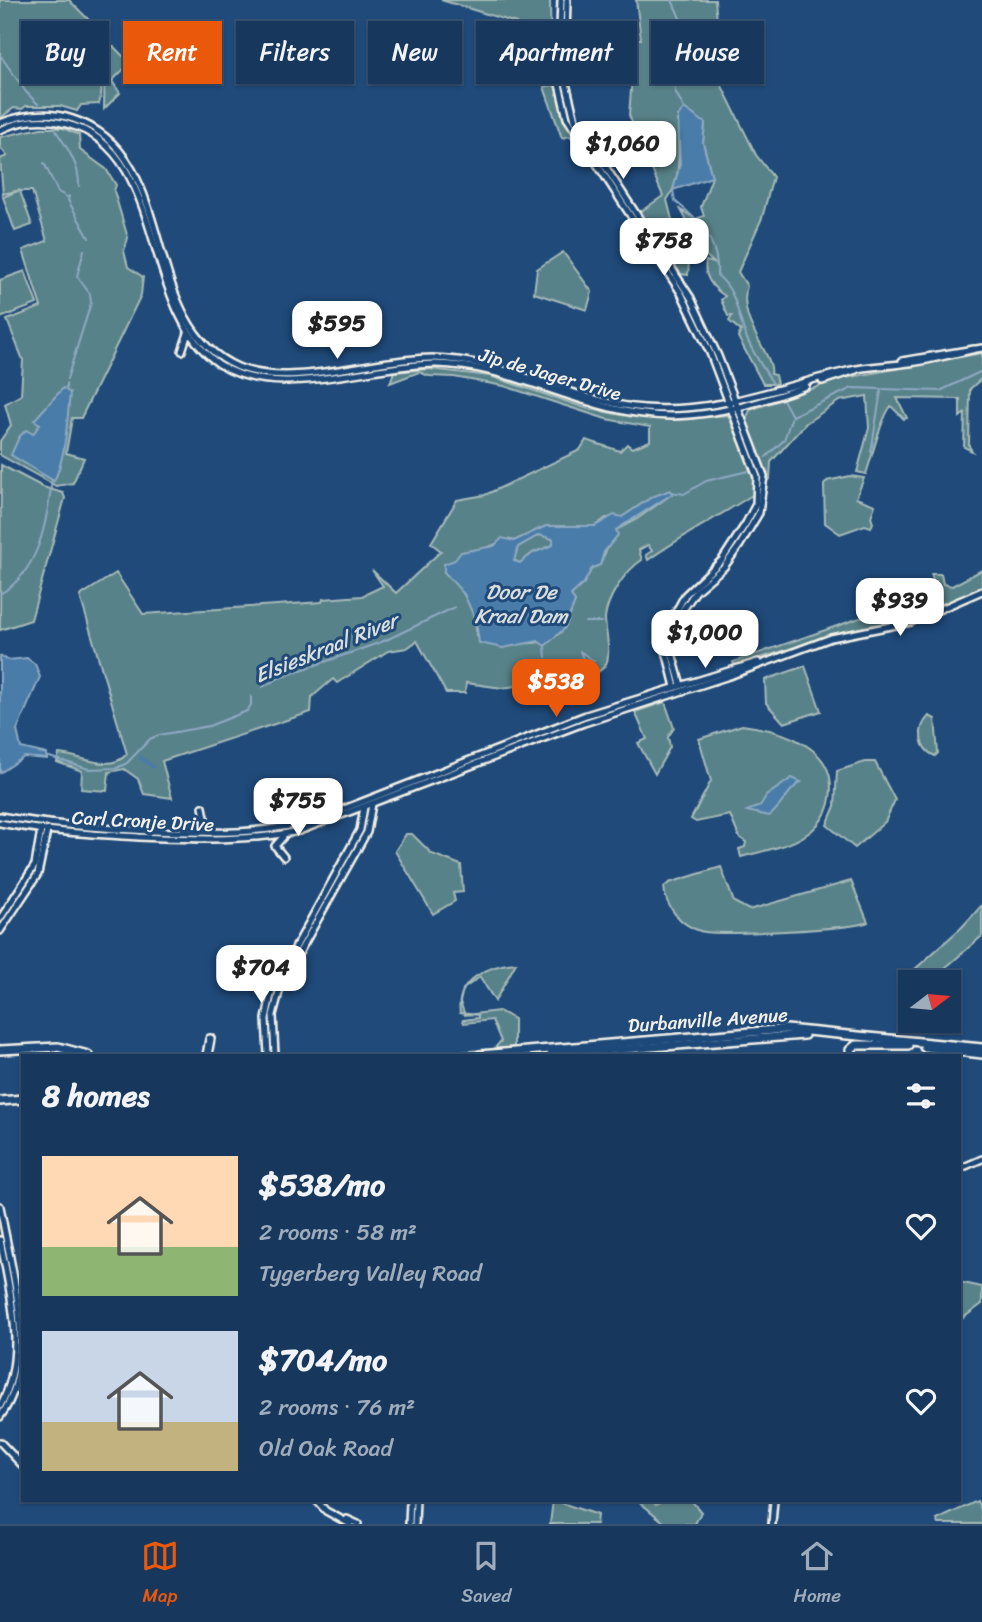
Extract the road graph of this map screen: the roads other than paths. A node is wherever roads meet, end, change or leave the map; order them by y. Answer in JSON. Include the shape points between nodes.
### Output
{"nodes":[{"id":1,"x":561,"y":0,"type":"edge"},
{"id":2,"x":567,"y":0,"type":"edge"},
{"id":3,"x":0,"y":124,"type":"edge"},
{"id":4,"x":0,"y":130,"type":"edge"},
{"id":5,"x":612,"y":188,"type":"junction"},
{"id":6,"x":623,"y":194,"type":"junction"},
{"id":7,"x":622,"y":203,"type":"junction"},
{"id":8,"x":188,"y":333,"type":"junction"},
{"id":9,"x":982,"y":348,"type":"edge"},
{"id":10,"x":201,"y":349,"type":"junction"},
{"id":11,"x":846,"y":365,"type":"dead end"},
{"id":12,"x":856,"y":370,"type":"junction"},
{"id":13,"x":799,"y":385,"type":"junction"},
{"id":14,"x":789,"y":390,"type":"junction"},
{"id":15,"x":734,"y":405,"type":"junction"},
{"id":16,"x":982,"y":591,"type":"edge"},
{"id":17,"x":679,"y":689,"type":"junction"},
{"id":18,"x":370,"y":798,"type":"junction"},
{"id":19,"x":362,"y":801,"type":"junction"},
{"id":20,"x":372,"y":805,"type":"junction"},
{"id":21,"x":201,"y":808,"type":"dead end"},
{"id":22,"x":365,"y":808,"type":"junction"},
{"id":23,"x":356,"y":811,"type":"junction"},
{"id":24,"x":0,"y":816,"type":"edge"},
{"id":25,"x":0,"y":823,"type":"edge"},
{"id":26,"x":44,"y":828,"type":"junction"},
{"id":27,"x":360,"y":830,"type":"junction"},
{"id":28,"x":168,"y":831,"type":"junction"},
{"id":29,"x":299,"y":831,"type":"junction"},
{"id":30,"x":284,"y":857,"type":"dead end"},
{"id":31,"x":354,"y":857,"type":"junction"},
{"id":32,"x":340,"y":869,"type":"junction"},
{"id":33,"x":0,"y":919,"type":"edge"},
{"id":34,"x":0,"y":930,"type":"edge"},
{"id":35,"x":253,"y":979,"type":"dead end"},
{"id":36,"x":268,"y":1001,"type":"junction"},
{"id":37,"x":210,"y":1039,"type":"dead end"},
{"id":38,"x":908,"y":1045,"type":"junction"},
{"id":39,"x":982,"y":1048,"type":"edge"},
{"id":40,"x":0,"y":1050,"type":"edge"},
{"id":41,"x":850,"y":1050,"type":"dead end"},
{"id":42,"x":84,"y":1054,"type":"edge"},
{"id":43,"x":207,"y":1054,"type":"edge"},
{"id":44,"x":268,"y":1054,"type":"edge"},
{"id":45,"x":275,"y":1054,"type":"edge"},
{"id":46,"x":493,"y":1054,"type":"edge"},
{"id":47,"x":563,"y":1054,"type":"edge"},
{"id":48,"x":982,"y":1054,"type":"edge"},
{"id":49,"x":21,"y":1099,"type":"edge"},
{"id":50,"x":0,"y":1101,"type":"edge"},
{"id":51,"x":982,"y":1159,"type":"edge"},
{"id":52,"x":961,"y":1168,"type":"edge"},
{"id":53,"x":0,"y":1206,"type":"edge"},
{"id":54,"x":0,"y":1240,"type":"edge"},
{"id":55,"x":0,"y":1406,"type":"edge"},
{"id":56,"x":0,"y":1417,"type":"edge"},
{"id":57,"x":0,"y":1442,"type":"edge"},
{"id":58,"x":21,"y":1464,"type":"edge"},
{"id":59,"x":318,"y":1502,"type":"edge"},
{"id":60,"x":410,"y":1502,"type":"edge"},
{"id":61,"x":416,"y":1502,"type":"edge"},
{"id":62,"x":774,"y":1502,"type":"edge"},
{"id":63,"x":350,"y":1524,"type":"edge"},
{"id":64,"x":358,"y":1524,"type":"edge"},
{"id":65,"x":409,"y":1524,"type":"edge"},
{"id":66,"x":415,"y":1524,"type":"edge"},
{"id":67,"x":772,"y":1524,"type":"edge"}],
"edges":[{"from":1,"to":5,"type":"main road","via":[[558,80],[563,105],[574,132]]},
{"from":2,"to":6,"type":"main road","via":[[568,101],[585,140]]},
{"from":3,"to":15,"type":"main road","name":"Jip de Jager Drive","via":[[29,115],[60,116],[86,124],[113,144],[140,188],[187,320],[209,348],[240,368],[287,375],[406,360],[453,359],[493,366],[628,406]]},
{"from":4,"to":8,"type":"main road","name":"Jip de Jager Drive","via":[[29,121],[60,122],[88,132],[112,151],[133,186]]},
{"from":5,"to":6,"type":"main road"},
{"from":5,"to":7,"type":"main road"},
{"from":6,"to":7,"type":"main road"},
{"from":6,"to":15,"type":"main road","via":[[691,298]]},
{"from":7,"to":15,"type":"main road","via":[[678,288]]},
{"from":8,"to":10,"type":"main road","name":"Jip de Jager Drive"},
{"from":8,"to":10,"type":"main road","via":[[183,350]]},
{"from":9,"to":12,"type":"main road","name":"Jip de Jager Drive"},
{"from":10,"to":15,"type":"main road","name":"Jip de Jager Drive","via":[[222,366],[258,379],[298,380],[441,365],[490,372],[622,412],[674,415]]},
{"from":11,"to":13,"type":"main road"},
{"from":12,"to":13,"type":"main road","name":"Jip de Jager Drive"},
{"from":12,"to":14,"type":"main road","name":"Jip de Jager Drive"},
{"from":13,"to":14,"type":"main road","name":"Jip de Jager Drive"},
{"from":14,"to":15,"type":"main road","name":"Jip de Jager Drive"},
{"from":15,"to":17,"type":"main road","via":[[762,469],[762,502],[732,557],[696,591],[678,617],[672,653]]},
{"from":16,"to":17,"type":"main road","via":[[920,618],[820,643]]},
{"from":17,"to":18,"type":"main road","name":"Carl Cronje Drive","via":[[558,725]]},
{"from":17,"to":20,"type":"main road","name":"Carl Cronje Drive"},
{"from":18,"to":19,"type":"main road","name":"Carl Cronje Drive"},
{"from":18,"to":20,"type":"main road"},
{"from":19,"to":22,"type":"main road"},
{"from":19,"to":28,"type":"main road","name":"Carl Cronje Drive","via":[[272,830],[240,834]]},
{"from":20,"to":22,"type":"main road","name":"Carl Cronje Drive"},
{"from":20,"to":31,"type":"main road","via":[[370,824]]},
{"from":21,"to":28,"type":"main road","via":[[205,819],[198,828]]},
{"from":22,"to":23,"type":"main road","name":"Carl Cronje Drive"},
{"from":22,"to":27,"type":"main road"},
{"from":23,"to":27,"type":"main road","via":[[362,818]]},
{"from":23,"to":29,"type":"main road","name":"Carl Cronje Drive"},
{"from":24,"to":26,"type":"main road","name":"Carl Cronje Drive"},
{"from":25,"to":26,"type":"main road","name":"Carl Cronje Drive"},
{"from":26,"to":28,"type":"main road","name":"Carl Cronje Drive"},
{"from":26,"to":29,"type":"main road","name":"Carl Cronje Drive","via":[[225,840]]},
{"from":26,"to":33,"type":"main road","via":[[32,872]]},
{"from":26,"to":34,"type":"main road","via":[[38,874]]},
{"from":27,"to":32,"type":"main road"},
{"from":29,"to":30,"type":"main road","via":[[276,842]]},
{"from":31,"to":32,"type":"main road"},
{"from":31,"to":45,"type":"main road","via":[[281,985],[273,1015]]},
{"from":32,"to":36,"type":"main road"},
{"from":35,"to":36,"type":"main road","via":[[268,984]]},
{"from":36,"to":44,"type":"main road"},
{"from":37,"to":43,"type":"main road"},
{"from":38,"to":41,"type":"main road","via":[[856,1045]]},
{"from":38,"to":47,"type":"main road","name":"Durbanville Avenue","via":[[798,1034]]},
{"from":38,"to":48,"type":"main road","name":"Durbanville Avenue"},
{"from":39,"to":46,"type":"main road","name":"Durbanville Avenue","via":[[786,1029]]},
{"from":40,"to":42,"type":"main road","via":[[58,1047]]},
{"from":49,"to":50,"type":"main road"},
{"from":51,"to":52,"type":"main road"},
{"from":53,"to":56,"type":"main road","via":[[19,1313],[20,1353],[15,1388]]},
{"from":54,"to":55,"type":"main road","via":[[13,1312],[14,1350],[12,1376]]},
{"from":57,"to":58,"type":"main road"},
{"from":59,"to":63,"type":"main road"},
{"from":59,"to":64,"type":"main road"},
{"from":60,"to":65,"type":"main road"},
{"from":61,"to":66,"type":"main road"},
{"from":62,"to":67,"type":"main road"}]}
